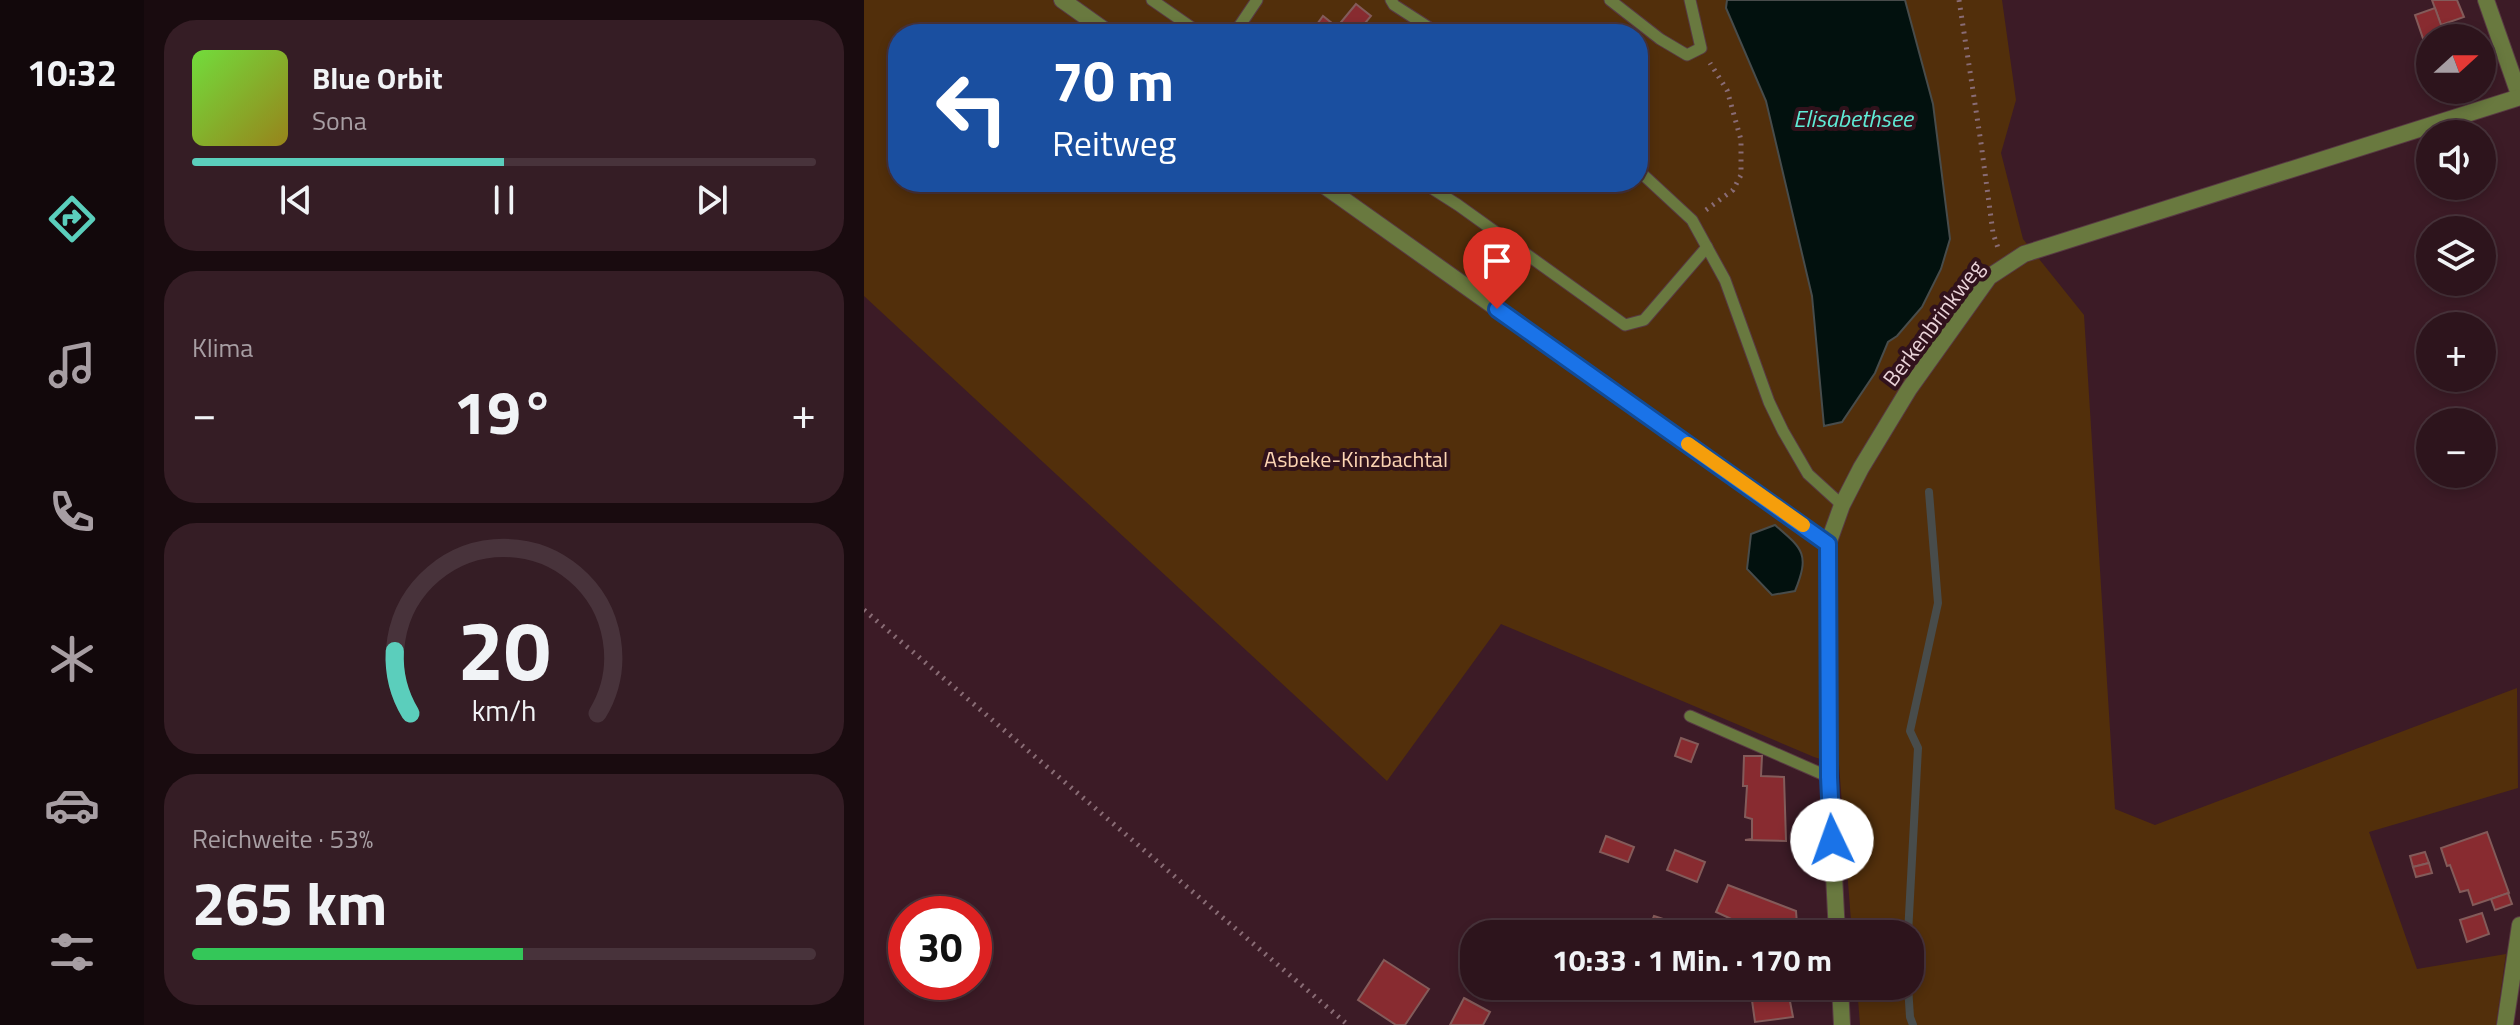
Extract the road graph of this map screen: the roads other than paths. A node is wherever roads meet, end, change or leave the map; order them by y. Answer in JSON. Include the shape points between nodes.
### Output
{"nodes":[{"id":1,"x":1062,"y":0,"type":"edge"},
{"id":2,"x":1152,"y":0,"type":"edge"},
{"id":3,"x":1257,"y":0,"type":"edge"},
{"id":4,"x":1391,"y":0,"type":"edge"},
{"id":5,"x":1610,"y":0,"type":"edge"},
{"id":6,"x":1690,"y":0,"type":"edge"},
{"id":7,"x":2486,"y":0,"type":"edge"},
{"id":8,"x":1096,"y":24,"type":"edge"},
{"id":9,"x":1187,"y":24,"type":"edge"},
{"id":10,"x":1241,"y":24,"type":"edge"},
{"id":11,"x":1423,"y":24,"type":"edge"},
{"id":12,"x":1641,"y":24,"type":"edge"},
{"id":13,"x":1648,"y":30,"type":"edge"},
{"id":14,"x":2520,"y":97,"type":"edge"},
{"id":15,"x":1648,"y":179,"type":"edge"},
{"id":16,"x":1333,"y":192,"type":"edge"},
{"id":17,"x":1438,"y":192,"type":"edge"},
{"id":18,"x":1707,"y":247,"type":"junction"},
{"id":19,"x":1842,"y":505,"type":"junction"},
{"id":20,"x":1828,"y":544,"type":"junction"},
{"id":21,"x":1690,"y":716,"type":"dead end"},
{"id":22,"x":1829,"y":777,"type":"junction"},
{"id":23,"x":1836,"y":920,"type":"edge"},
{"id":24,"x":2520,"y":925,"type":"edge"},
{"id":25,"x":1841,"y":1000,"type":"edge"},
{"id":26,"x":1842,"y":1025,"type":"edge"},
{"id":27,"x":2505,"y":1025,"type":"edge"}],
"edges":[{"from":1,"to":8,"type":"street"},
{"from":2,"to":9,"type":"lane"},
{"from":3,"to":10,"type":"lane"},
{"from":4,"to":11,"type":"lane"},
{"from":5,"to":12,"type":"lane"},
{"from":6,"to":13,"type":"lane","via":[[1701,48],[1687,55]]},
{"from":7,"to":14,"type":"street"},
{"from":14,"to":19,"type":"street","name":"Berkenbrinkweg","via":[[2024,254],[2005,265],[1989,277],[1909,389]]},
{"from":15,"to":18,"type":"lane","via":[[1692,220]]},
{"from":16,"to":20,"type":"street"},
{"from":17,"to":18,"type":"lane","via":[[1625,325],[1644,320]]},
{"from":18,"to":19,"type":"lane","via":[[1725,280],[1783,431],[1808,474]]},
{"from":19,"to":20,"type":"street","name":"Berkenbrinkweg"},
{"from":20,"to":22,"type":"street","name":"Berkenbrinkweg"},
{"from":21,"to":22,"type":"lane"},
{"from":22,"to":23,"type":"street","name":"Berkenbrinkweg"},
{"from":24,"to":27,"type":"street"},
{"from":25,"to":26,"type":"street"}]}
